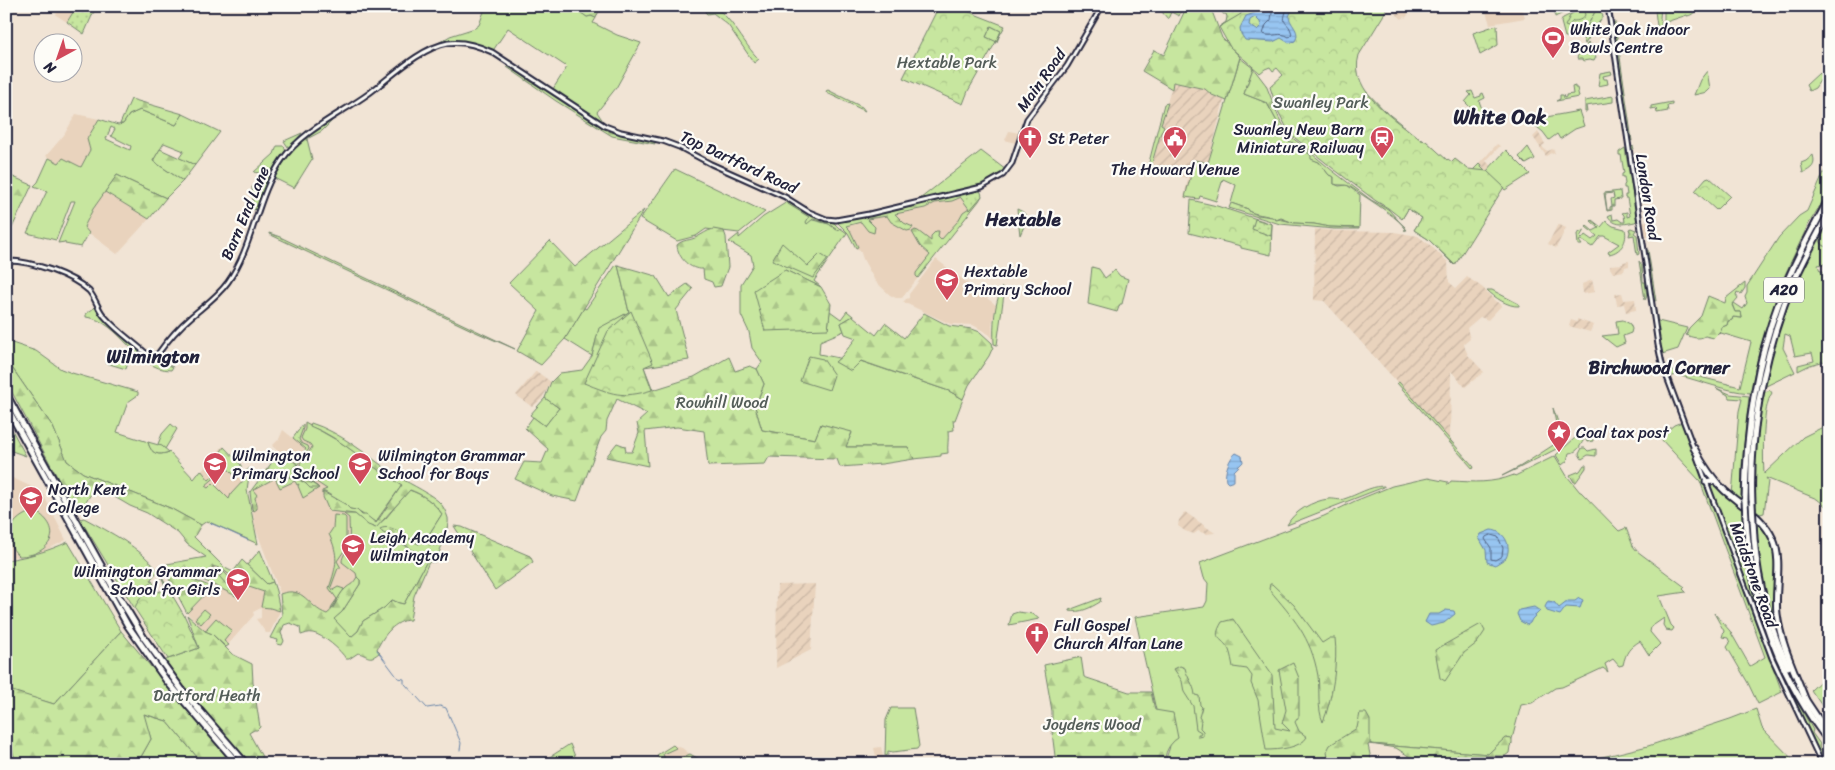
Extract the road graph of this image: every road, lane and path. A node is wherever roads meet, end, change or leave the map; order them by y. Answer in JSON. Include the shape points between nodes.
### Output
{"nodes":[{"id":1,"x":1102,"y":6,"type":"edge"},
{"id":2,"x":1608,"y":6,"type":"edge"},
{"id":3,"x":473,"y":44,"type":"joint"},
{"id":4,"x":1006,"y":170,"type":"joint"},
{"id":5,"x":1829,"y":199,"type":"edge"},
{"id":6,"x":1829,"y":213,"type":"edge"},
{"id":7,"x":6,"y":260,"type":"edge"},
{"id":8,"x":1672,"y":390,"type":"joint"},
{"id":9,"x":6,"y":394,"type":"edge"},
{"id":10,"x":6,"y":406,"type":"edge"},
{"id":11,"x":1694,"y":448,"type":"junction"},
{"id":12,"x":1706,"y":482,"type":"junction"},
{"id":13,"x":1716,"y":482,"type":"junction"},
{"id":14,"x":1778,"y":650,"type":"junction"},
{"id":15,"x":1806,"y":701,"type":"junction"},
{"id":16,"x":1806,"y":709,"type":"junction"},
{"id":17,"x":1829,"y":735,"type":"edge"},
{"id":18,"x":1829,"y":742,"type":"edge"},
{"id":19,"x":1829,"y":748,"type":"edge"},
{"id":20,"x":238,"y":764,"type":"edge"},
{"id":21,"x":246,"y":764,"type":"edge"},
{"id":22,"x":1822,"y":764,"type":"edge"}],
"edges":[{"from":1,"to":4,"type":"main road","name":"Main Road","via":[[1067,66],[1027,119],[1012,163]]},
{"from":2,"to":8,"type":"main road","name":"London Road","via":[[1656,335]]},
{"from":3,"to":4,"type":"main road","name":"Top Dartford Road","via":[[492,52],[605,126],[679,147],[826,219],[862,216],[982,187],[997,180]]},
{"from":3,"to":7,"type":"main road","name":"Barn End Lane","via":[[448,43],[421,54],[296,143],[272,177],[231,278],[213,299],[177,330],[157,355],[149,356],[106,319],[91,294],[81,285],[29,263]]},
{"from":5,"to":14,"type":"highway","number":"A20","bridge":true,"via":[[1778,303],[1754,396],[1746,465],[1747,542],[1753,580],[1766,624]]},
{"from":6,"to":14,"type":"highway","number":"A20","bridge":true,"via":[[1784,305],[1760,395],[1753,462],[1753,520],[1760,583]]},
{"from":8,"to":11,"type":"main road","name":"Maidstone Road"},
{"from":9,"to":21,"type":"highway","via":[[144,638],[182,690]]},
{"from":10,"to":20,"type":"highway","via":[[140,643],[182,700]]},
{"from":11,"to":12,"type":"main road","name":"Maidstone Road"},
{"from":11,"to":13,"type":"highway","number":"A20"},
{"from":12,"to":13,"type":"highway"},
{"from":12,"to":22,"type":"main road","name":"Maidstone Road","via":[[1772,658]]},
{"from":13,"to":15,"type":"highway","number":"A20","via":[[1758,518],[1773,541],[1777,557],[1779,624],[1790,666]]},
{"from":14,"to":15,"type":"highway","number":"A20"},
{"from":14,"to":16,"type":"highway","number":"A20","via":[[1788,679]]},
{"from":15,"to":17,"type":"highway","number":"A20"},
{"from":16,"to":18,"type":"highway","number":"A20"},
{"from":16,"to":19,"type":"highway"}]}
